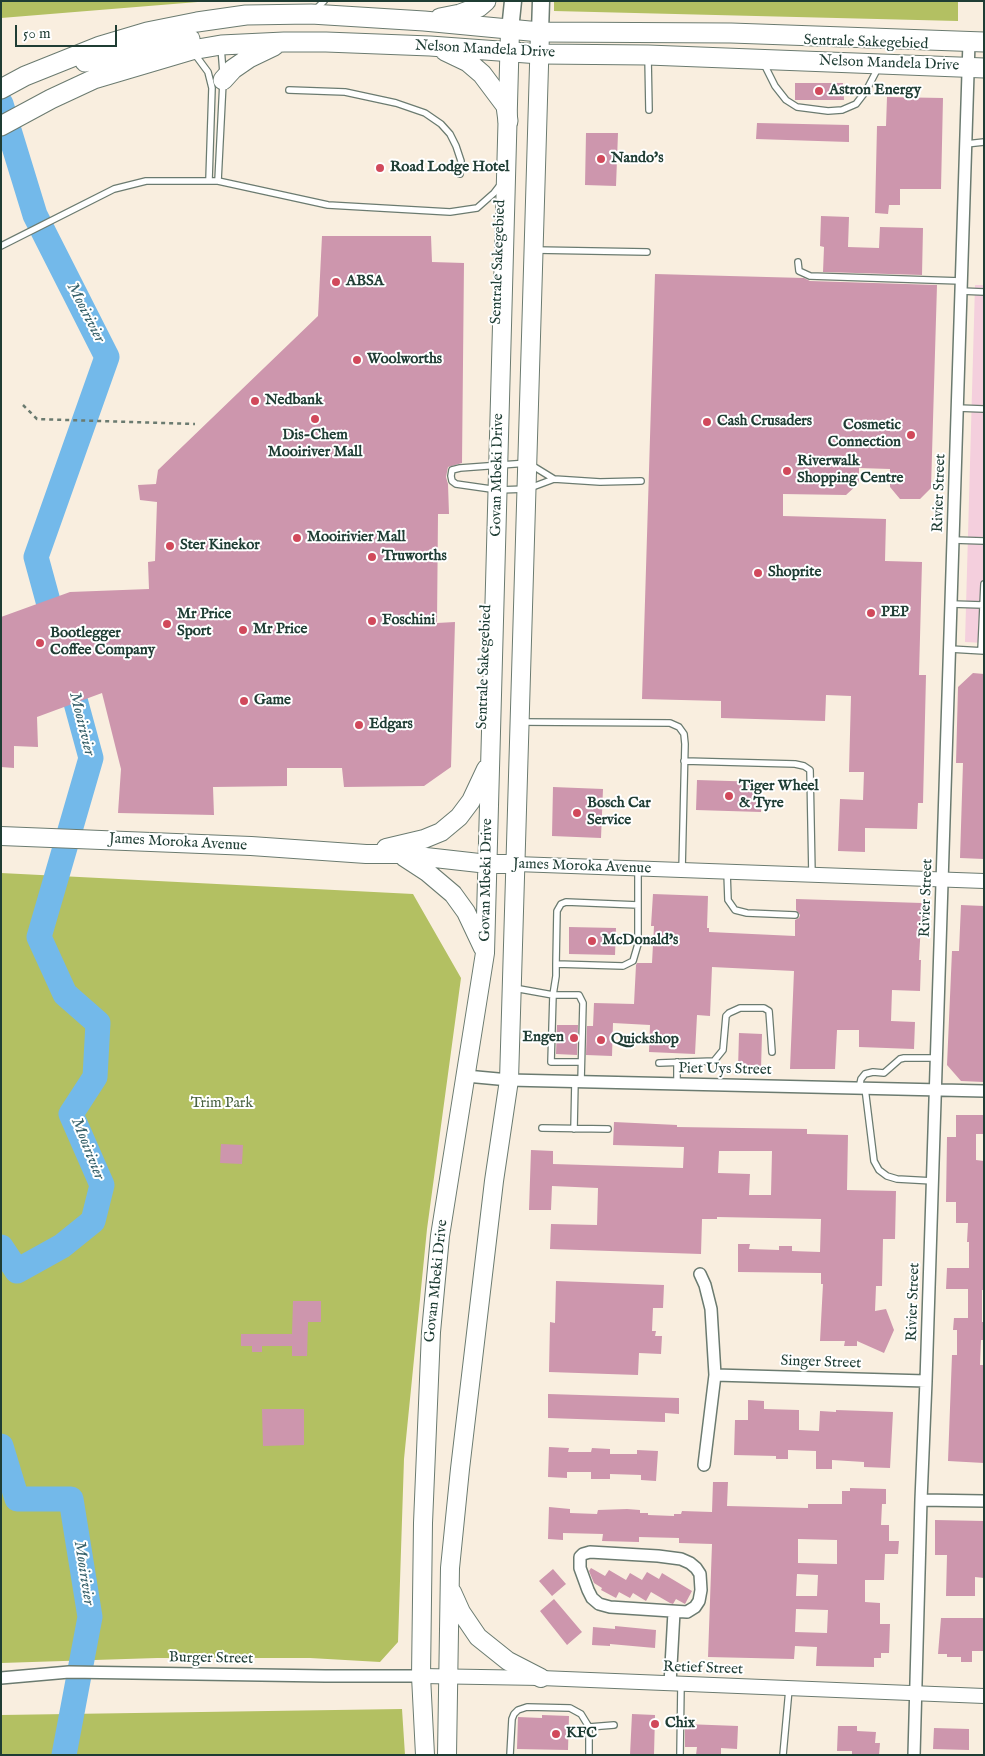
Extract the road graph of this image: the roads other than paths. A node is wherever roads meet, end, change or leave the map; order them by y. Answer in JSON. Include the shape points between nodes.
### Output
{"nodes":[{"id":1,"x":486,"y":1,"type":"edge"},
{"id":2,"x":513,"y":1,"type":"edge"},
{"id":3,"x":541,"y":1,"type":"edge"},
{"id":4,"x":318,"y":8,"type":"edge"},
{"id":5,"x":424,"y":21,"type":"junction"},
{"id":6,"x":510,"y":30,"type":"junction"},
{"id":7,"x":540,"y":32,"type":"junction"},
{"id":8,"x":284,"y":42,"type":"junction"},
{"id":9,"x":976,"y":42,"type":"edge"},
{"id":10,"x":221,"y":45,"type":"junction"},
{"id":11,"x":430,"y":46,"type":"junction"},
{"id":12,"x":192,"y":50,"type":"junction"},
{"id":13,"x":509,"y":52,"type":"junction"},
{"id":14,"x":540,"y":54,"type":"junction"},
{"id":15,"x":648,"y":55,"type":"junction"},
{"id":16,"x":762,"y":59,"type":"junction"},
{"id":17,"x":880,"y":64,"type":"junction"},
{"id":18,"x":976,"y":68,"type":"edge"},
{"id":19,"x":34,"y":73,"type":"junction"},
{"id":20,"x":223,"y":80,"type":"junction"},
{"id":21,"x":1,"y":89,"type":"edge"},
{"id":22,"x":289,"y":90,"type":"dead end"},
{"id":23,"x":648,"y":110,"type":"dead end"},
{"id":24,"x":508,"y":121,"type":"junction"},
{"id":25,"x":1,"y":126,"type":"edge"},
{"id":26,"x":984,"y":142,"type":"edge"},
{"id":27,"x":966,"y":144,"type":"junction"},
{"id":28,"x":460,"y":174,"type":"dead end"},
{"id":29,"x":506,"y":176,"type":"junction"},
{"id":30,"x":209,"y":180,"type":"junction"},
{"id":31,"x":218,"y":181,"type":"junction"},
{"id":32,"x":1,"y":246,"type":"edge"},
{"id":33,"x":534,"y":250,"type":"junction"},
{"id":34,"x":647,"y":252,"type":"dead end"},
{"id":35,"x":798,"y":262,"type":"dead end"},
{"id":36,"x":961,"y":286,"type":"junction"},
{"id":37,"x":984,"y":292,"type":"edge"},
{"id":38,"x":957,"y":408,"type":"junction"},
{"id":39,"x":984,"y":409,"type":"edge"},
{"id":40,"x":528,"y":463,"type":"junction"},
{"id":41,"x":498,"y":465,"type":"junction"},
{"id":42,"x":554,"y":479,"type":"junction"},
{"id":43,"x":641,"y":481,"type":"dead end"},
{"id":44,"x":527,"y":489,"type":"junction"},
{"id":45,"x":498,"y":490,"type":"junction"},
{"id":46,"x":953,"y":540,"type":"junction"},
{"id":47,"x":984,"y":541,"type":"edge"},
{"id":48,"x":984,"y":584,"type":"edge"},
{"id":49,"x":951,"y":604,"type":"junction"},
{"id":50,"x":983,"y":605,"type":"edge"},
{"id":51,"x":950,"y":649,"type":"junction"},
{"id":52,"x":982,"y":650,"type":"edge"},
{"id":53,"x":520,"y":722,"type":"junction"},
{"id":54,"x":490,"y":758,"type":"junction"},
{"id":55,"x":684,"y":762,"type":"junction"},
{"id":56,"x":6,"y":836,"type":"edge"},
{"id":57,"x":366,"y":854,"type":"junction"},
{"id":58,"x":399,"y":854,"type":"junction"},
{"id":59,"x":488,"y":864,"type":"junction"},
{"id":60,"x":516,"y":864,"type":"junction"},
{"id":61,"x":638,"y":868,"type":"junction"},
{"id":62,"x":682,"y":870,"type":"junction"},
{"id":63,"x":727,"y":872,"type":"junction"},
{"id":64,"x":812,"y":875,"type":"junction"},
{"id":65,"x":942,"y":879,"type":"junction"},
{"id":66,"x":984,"y":881,"type":"edge"},
{"id":67,"x":638,"y":905,"type":"junction"},
{"id":68,"x":795,"y":915,"type":"dead end"},
{"id":69,"x":486,"y":953,"type":"junction"},
{"id":70,"x":556,"y":964,"type":"junction"},
{"id":71,"x":512,"y":988,"type":"junction"},
{"id":72,"x":553,"y":995,"type":"junction"},
{"id":73,"x":772,"y":1052,"type":"dead end"},
{"id":74,"x":937,"y":1058,"type":"junction"},
{"id":75,"x":581,"y":1062,"type":"junction"},
{"id":76,"x":677,"y":1062,"type":"junction"},
{"id":77,"x":659,"y":1063,"type":"dead end"},
{"id":78,"x":466,"y":1076,"type":"junction"},
{"id":79,"x":509,"y":1080,"type":"junction"},
{"id":80,"x":578,"y":1081,"type":"junction"},
{"id":81,"x":677,"y":1084,"type":"junction"},
{"id":82,"x":862,"y":1088,"type":"junction"},
{"id":83,"x":936,"y":1090,"type":"junction"},
{"id":84,"x":984,"y":1091,"type":"edge"},
{"id":85,"x":542,"y":1128,"type":"dead end"},
{"id":86,"x":574,"y":1129,"type":"junction"},
{"id":87,"x":608,"y":1129,"type":"dead end"},
{"id":88,"x":933,"y":1181,"type":"junction"},
{"id":89,"x":700,"y":1274,"type":"dead end"},
{"id":90,"x":715,"y":1375,"type":"junction"},
{"id":91,"x":926,"y":1380,"type":"junction"},
{"id":92,"x":704,"y":1465,"type":"dead end"},
{"id":93,"x":921,"y":1500,"type":"junction"},
{"id":94,"x":984,"y":1501,"type":"edge"},
{"id":95,"x":450,"y":1587,"type":"junction"},
{"id":96,"x":674,"y":1612,"type":"junction"},
{"id":97,"x":421,"y":1676,"type":"junction"},
{"id":98,"x":448,"y":1676,"type":"junction"},
{"id":99,"x":1,"y":1678,"type":"edge"},
{"id":100,"x":541,"y":1678,"type":"junction"},
{"id":101,"x":675,"y":1684,"type":"junction"},
{"id":102,"x":789,"y":1689,"type":"junction"},
{"id":103,"x":916,"y":1694,"type":"junction"},
{"id":104,"x":984,"y":1696,"type":"edge"},
{"id":105,"x":614,"y":1725,"type":"dead end"},
{"id":106,"x":589,"y":1727,"type":"junction"},
{"id":107,"x":425,"y":1755,"type":"edge"},
{"id":108,"x":447,"y":1755,"type":"edge"},
{"id":109,"x":510,"y":1755,"type":"edge"},
{"id":110,"x":588,"y":1755,"type":"edge"},
{"id":111,"x":680,"y":1755,"type":"edge"},
{"id":112,"x":783,"y":1755,"type":"edge"},
{"id":113,"x":914,"y":1755,"type":"edge"}],
"edges":[{"from":1,"to":5,"type":"highway","via":[[460,14]]},
{"from":2,"to":6,"type":"main road","name":"Govan Mbeki Drive"},
{"from":3,"to":7,"type":"main road","name":"Govan Mbeki Drive"},
{"from":4,"to":5,"type":"highway","name":"Nelson Mandela Drive"},
{"from":4,"to":19,"type":"highway","name":"Nelson Mandela Drive","via":[[246,15],[155,30],[100,46]]},
{"from":5,"to":6,"type":"highway","name":"Nelson Mandela Drive"},
{"from":6,"to":7,"type":"highway","name":"Nelson Mandela Drive"},
{"from":6,"to":13,"type":"main road","name":"Govan Mbeki Drive"},
{"from":7,"to":9,"type":"highway","name":"Nelson Mandela Drive","via":[[730,33]]},
{"from":7,"to":14,"type":"main road","name":"Govan Mbeki Drive"},
{"from":8,"to":10,"type":"highway","name":"Nelson Mandela Drive"},
{"from":8,"to":11,"type":"highway","name":"Nelson Mandela Drive"},
{"from":8,"to":20,"type":"highway","via":[[249,58]]},
{"from":9,"to":18,"type":"street","name":"Rivier Street"},
{"from":10,"to":12,"type":"highway","name":"Nelson Mandela Drive"},
{"from":10,"to":19,"type":"highway","via":[[216,38],[185,39]]},
{"from":10,"to":20,"type":"lane"},
{"from":11,"to":13,"type":"highway","name":"Nelson Mandela Drive"},
{"from":11,"to":24,"type":"highway","via":[[468,62],[482,74],[506,106]]},
{"from":12,"to":25,"type":"highway","name":"Nelson Mandela Drive","via":[[94,79]]},
{"from":12,"to":30,"type":"lane","via":[[208,72],[212,88]]},
{"from":13,"to":14,"type":"highway","name":"Nelson Mandela Drive"},
{"from":13,"to":24,"type":"main road","name":"Govan Mbeki Drive"},
{"from":14,"to":15,"type":"highway","name":"Nelson Mandela Drive"},
{"from":14,"to":33,"type":"main road","name":"Govan Mbeki Drive"},
{"from":15,"to":16,"type":"highway","name":"Nelson Mandela Drive"},
{"from":15,"to":23,"type":"lane"},
{"from":16,"to":17,"type":"highway","name":"Nelson Mandela Drive"},
{"from":16,"to":17,"type":"lane","via":[[786,100],[797,107],[828,111],[856,104]]},
{"from":17,"to":18,"type":"highway","name":"Nelson Mandela Drive"},
{"from":18,"to":27,"type":"street","name":"Rivier Street"},
{"from":19,"to":21,"type":"highway","name":"Nelson Mandela Drive"},
{"from":20,"to":31,"type":"lane"},
{"from":22,"to":28,"type":"lane","via":[[344,92],[425,113],[450,134],[461,161]]},
{"from":24,"to":29,"type":"main road","name":"Govan Mbeki Drive"},
{"from":26,"to":27,"type":"lane"},
{"from":27,"to":36,"type":"street","name":"Rivier Street"},
{"from":29,"to":31,"type":"lane","via":[[494,193],[477,208],[450,212],[328,205]]},
{"from":29,"to":41,"type":"main road","name":"Govan Mbeki Drive"},
{"from":30,"to":31,"type":"lane"},
{"from":30,"to":32,"type":"lane","via":[[146,180],[114,189]]},
{"from":33,"to":34,"type":"lane"},
{"from":33,"to":40,"type":"main road","name":"Govan Mbeki Drive"},
{"from":35,"to":36,"type":"lane","via":[[799,271],[810,276]]},
{"from":36,"to":37,"type":"lane"},
{"from":36,"to":38,"type":"street","name":"Rivier Street"},
{"from":38,"to":39,"type":"lane"},
{"from":38,"to":46,"type":"street","name":"Rivier Street"},
{"from":40,"to":41,"type":"lane"},
{"from":40,"to":42,"type":"lane"},
{"from":40,"to":44,"type":"main road","name":"Govan Mbeki Drive"},
{"from":41,"to":45,"type":"main road","name":"Govan Mbeki Drive"},
{"from":41,"to":45,"type":"lane","via":[[460,468],[452,470],[451,476],[456,484]]},
{"from":42,"to":43,"type":"lane"},
{"from":42,"to":44,"type":"lane"},
{"from":44,"to":45,"type":"lane"},
{"from":44,"to":53,"type":"main road","name":"Govan Mbeki Drive"},
{"from":45,"to":54,"type":"main road","name":"Govan Mbeki Drive"},
{"from":46,"to":47,"type":"lane"},
{"from":46,"to":49,"type":"street","name":"Rivier Street"},
{"from":48,"to":50,"type":"lane"},
{"from":49,"to":50,"type":"lane"},
{"from":49,"to":51,"type":"street","name":"Rivier Street"},
{"from":50,"to":52,"type":"lane"},
{"from":51,"to":52,"type":"lane"},
{"from":51,"to":65,"type":"street","name":"Rivier Street"},
{"from":53,"to":55,"type":"lane","via":[[670,723],[684,734]]},
{"from":53,"to":60,"type":"main road","name":"Govan Mbeki Drive"},
{"from":54,"to":57,"type":"main road","via":[[471,801],[459,817],[441,832]]},
{"from":54,"to":59,"type":"main road","name":"Govan Mbeki Drive"},
{"from":55,"to":62,"type":"lane"},
{"from":55,"to":64,"type":"lane","via":[[795,764],[810,770]]},
{"from":56,"to":57,"type":"main road","name":"James Moroka Avenue"},
{"from":57,"to":58,"type":"main road","name":"James Moroka Avenue"},
{"from":58,"to":59,"type":"main road","name":"James Moroka Avenue"},
{"from":58,"to":69,"type":"main road","via":[[452,894],[466,912]]},
{"from":59,"to":60,"type":"main road","name":"James Moroka Avenue"},
{"from":59,"to":69,"type":"main road","name":"Govan Mbeki Drive"},
{"from":60,"to":61,"type":"street","name":"James Moroka Avenue"},
{"from":60,"to":71,"type":"main road","name":"Govan Mbeki Drive"},
{"from":61,"to":62,"type":"street","name":"James Moroka Avenue"},
{"from":61,"to":67,"type":"lane"},
{"from":62,"to":63,"type":"street","name":"James Moroka Avenue"},
{"from":63,"to":64,"type":"street","name":"James Moroka Avenue"},
{"from":63,"to":68,"type":"lane","via":[[728,900],[735,910],[747,914]]},
{"from":64,"to":65,"type":"street","name":"James Moroka Avenue"},
{"from":65,"to":66,"type":"street","name":"James Moroka Avenue"},
{"from":65,"to":74,"type":"street","name":"Rivier Street"},
{"from":67,"to":70,"type":"lane","via":[[638,944],[634,961],[623,966]]},
{"from":67,"to":70,"type":"lane","via":[[561,904],[557,911]]},
{"from":69,"to":78,"type":"main road","name":"Govan Mbeki Drive"},
{"from":70,"to":72,"type":"lane"},
{"from":71,"to":72,"type":"lane"},
{"from":71,"to":79,"type":"main road","name":"Govan Mbeki Drive"},
{"from":72,"to":75,"type":"lane","via":[[579,995],[583,1003]]},
{"from":72,"to":75,"type":"lane","via":[[551,1062]]},
{"from":73,"to":76,"type":"lane","via":[[769,1011],[740,1008],[726,1016],[723,1050],[718,1058],[714,1061]]},
{"from":74,"to":82,"type":"lane","via":[[904,1058],[884,1073],[865,1074],[861,1079]]},
{"from":74,"to":83,"type":"street","name":"Rivier Street"},
{"from":75,"to":80,"type":"lane"},
{"from":76,"to":77,"type":"lane"},
{"from":76,"to":81,"type":"lane"},
{"from":78,"to":79,"type":"street","name":"Piet Uys Street"},
{"from":78,"to":97,"type":"main road","name":"Govan Mbeki Drive","via":[[440,1236],[431,1332]]},
{"from":79,"to":80,"type":"street","name":"Piet Uys Street"},
{"from":79,"to":95,"type":"main road","name":"Govan Mbeki Drive","via":[[468,1397]]},
{"from":80,"to":81,"type":"street","name":"Piet Uys Street"},
{"from":80,"to":86,"type":"lane"},
{"from":81,"to":82,"type":"street","name":"Piet Uys Street"},
{"from":82,"to":83,"type":"street","name":"Piet Uys Street"},
{"from":82,"to":88,"type":"lane","via":[[874,1161],[879,1170],[897,1179]]},
{"from":83,"to":84,"type":"street","name":"Piet Uys Street"},
{"from":83,"to":88,"type":"street","name":"Rivier Street"},
{"from":85,"to":86,"type":"lane"},
{"from":86,"to":87,"type":"lane"},
{"from":88,"to":91,"type":"street","name":"Rivier Street"},
{"from":89,"to":90,"type":"street","via":[[711,1310]]},
{"from":90,"to":91,"type":"street","name":"Singer Street"},
{"from":90,"to":92,"type":"street"},
{"from":91,"to":93,"type":"street","name":"Rivier Street"},
{"from":93,"to":94,"type":"street"},
{"from":93,"to":103,"type":"street","name":"Rivier Street"},
{"from":95,"to":98,"type":"main road","name":"Govan Mbeki Drive"},
{"from":95,"to":100,"type":"main road","via":[[461,1612],[478,1637],[508,1661]]},
{"from":96,"to":96,"type":"street","via":[[599,1604],[588,1590],[580,1568],[580,1557],[590,1552],[658,1556],[690,1563],[700,1574],[699,1600],[687,1612]]},
{"from":96,"to":101,"type":"street"},
{"from":97,"to":98,"type":"street","name":"Retief Street"},
{"from":97,"to":99,"type":"street","name":"Burger Street","via":[[69,1672]]},
{"from":97,"to":107,"type":"main road","name":"Govan Mbeki Drive"},
{"from":98,"to":100,"type":"street","name":"Retief Street"},
{"from":98,"to":108,"type":"main road","name":"Govan Mbeki Drive"},
{"from":100,"to":101,"type":"street","name":"Retief Street"},
{"from":101,"to":102,"type":"street","name":"Retief Street"},
{"from":101,"to":111,"type":"lane"},
{"from":102,"to":103,"type":"street","name":"Retief Street"},
{"from":102,"to":112,"type":"lane"},
{"from":103,"to":104,"type":"street","name":"Retief Street"},
{"from":103,"to":113,"type":"street","name":"Rivier Street"},
{"from":105,"to":106,"type":"lane"},
{"from":106,"to":109,"type":"lane","via":[[581,1714],[570,1708],[527,1707],[518,1710],[512,1719]]},
{"from":106,"to":110,"type":"lane"}]}
